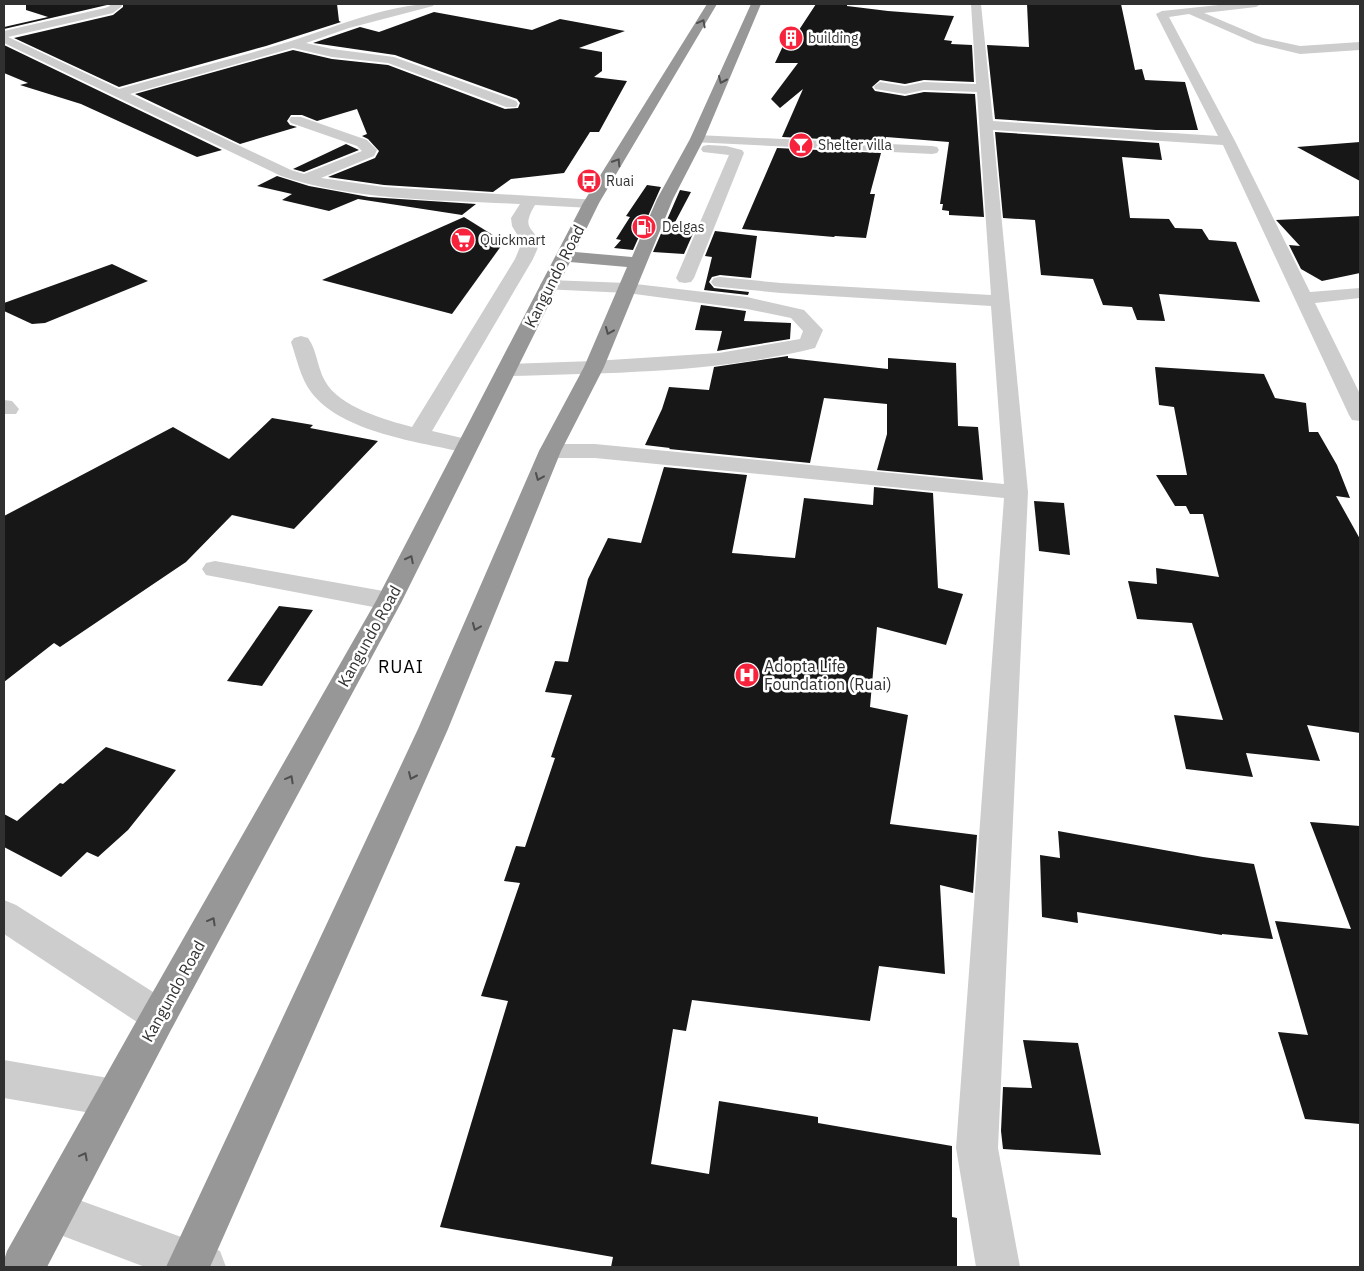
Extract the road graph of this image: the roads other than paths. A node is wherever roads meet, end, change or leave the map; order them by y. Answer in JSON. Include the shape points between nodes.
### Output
{"nodes":[{"id":1,"x":114,"y":4,"type":"edge"},
{"id":2,"x":429,"y":4,"type":"edge"},
{"id":3,"x":712,"y":4,"type":"edge"},
{"id":4,"x":756,"y":4,"type":"edge"},
{"id":5,"x":976,"y":4,"type":"edge"},
{"id":6,"x":1256,"y":4,"type":"edge"},
{"id":7,"x":1160,"y":9,"type":"edge"},
{"id":8,"x":1190,"y":11,"type":"junction"},
{"id":9,"x":4,"y":34,"type":"edge"},
{"id":10,"x":4,"y":39,"type":"edge"},
{"id":11,"x":293,"y":44,"type":"junction"},
{"id":12,"x":1360,"y":46,"type":"edge"},
{"id":13,"x":1300,"y":50,"type":"junction"},
{"id":14,"x":1360,"y":57,"type":"edge"},
{"id":15,"x":880,"y":86,"type":"dead end"},
{"id":16,"x":984,"y":88,"type":"junction"},
{"id":17,"x":118,"y":93,"type":"junction"},
{"id":18,"x":511,"y":104,"type":"dead end"},
{"id":19,"x":296,"y":120,"type":"dead end"},
{"id":20,"x":986,"y":125,"type":"junction"},
{"id":21,"x":1228,"y":142,"type":"junction"},
{"id":22,"x":694,"y":144,"type":"junction"},
{"id":23,"x":932,"y":150,"type":"dead end"},
{"id":24,"x":304,"y":179,"type":"junction"},
{"id":25,"x":530,"y":200,"type":"junction"},
{"id":26,"x":591,"y":203,"type":"junction"},
{"id":27,"x":564,"y":256,"type":"junction"},
{"id":28,"x":644,"y":274,"type":"junction"},
{"id":29,"x":685,"y":278,"type":"junction"},
{"id":30,"x":549,"y":285,"type":"junction"},
{"id":31,"x":1360,"y":293,"type":"edge"},
{"id":32,"x":1304,"y":298,"type":"junction"},
{"id":33,"x":1001,"y":301,"type":"junction"},
{"id":34,"x":301,"y":342,"type":"dead end"},
{"id":35,"x":594,"y":367,"type":"junction"},
{"id":36,"x":506,"y":370,"type":"junction"},
{"id":37,"x":1360,"y":415,"type":"edge"},
{"id":38,"x":419,"y":434,"type":"junction"},
{"id":39,"x":467,"y":446,"type":"junction"},
{"id":40,"x":550,"y":451,"type":"junction"},
{"id":41,"x":1016,"y":492,"type":"junction"},
{"id":42,"x":216,"y":569,"type":"dead end"},
{"id":43,"x":389,"y":601,"type":"junction"},
{"id":44,"x":4,"y":915,"type":"edge"},
{"id":45,"x":159,"y":1016,"type":"junction"},
{"id":46,"x":4,"y":1079,"type":"edge"},
{"id":47,"x":114,"y":1098,"type":"junction"},
{"id":48,"x":54,"y":1212,"type":"junction"},
{"id":49,"x":194,"y":1265,"type":"edge"},
{"id":50,"x":23,"y":1267,"type":"edge"},
{"id":51,"x":998,"y":1267,"type":"edge"}],
"edges":[{"from":1,"to":9,"type":"street","via":[[116,8],[109,11]]},
{"from":2,"to":11,"type":"street","via":[[345,26]]},
{"from":26,"to":3,"type":"highway","name":"Kangundo Road","one_way":true},
{"from":4,"to":22,"type":"highway","one_way":true},
{"from":5,"to":16,"type":"street"},
{"from":6,"to":8,"type":"street"},
{"from":7,"to":8,"type":"street"},
{"from":7,"to":21,"type":"street"},
{"from":8,"to":13,"type":"street","via":[[1259,41]]},
{"from":10,"to":17,"type":"street"},
{"from":11,"to":17,"type":"street"},
{"from":11,"to":18,"type":"street","via":[[332,53],[390,60]]},
{"from":12,"to":13,"type":"street"},
{"from":13,"to":14,"type":"street"},
{"from":15,"to":16,"type":"street","via":[[906,90],[924,86]]},
{"from":16,"to":20,"type":"street"},
{"from":17,"to":24,"type":"street"},
{"from":19,"to":24,"type":"street","via":[[362,143],[370,150],[362,157]]},
{"from":20,"to":21,"type":"street"},
{"from":20,"to":33,"type":"street"},
{"from":21,"to":32,"type":"street"},
{"from":22,"to":23,"type":"street"},
{"from":22,"to":28,"type":"highway","via":[[665,199]]},
{"from":22,"to":29,"type":"street","via":[[737,153]]},
{"from":24,"to":25,"type":"street","via":[[384,192]]},
{"from":25,"to":26,"type":"street"},
{"from":25,"to":38,"type":"street","via":[[519,218],[529,247],[524,259]]},
{"from":26,"to":27,"type":"highway","name":"Kangundo Road"},
{"from":27,"to":28,"type":"highway"},
{"from":27,"to":30,"type":"highway","name":"Kangundo Road"},
{"from":28,"to":29,"type":"street"},
{"from":28,"to":30,"type":"street"},
{"from":28,"to":35,"type":"highway","one_way":true},
{"from":28,"to":35,"type":"street","via":[[797,314],[813,330],[808,344],[738,357]]},
{"from":29,"to":33,"type":"street","via":[[781,288]]},
{"from":30,"to":36,"type":"highway","name":"Kangundo Road"},
{"from":31,"to":32,"type":"street"},
{"from":32,"to":37,"type":"street"},
{"from":33,"to":41,"type":"street"},
{"from":34,"to":38,"type":"street","via":[[313,380],[324,394],[349,411],[374,422]]},
{"from":35,"to":36,"type":"street"},
{"from":35,"to":40,"type":"highway"},
{"from":36,"to":39,"type":"highway","name":"Kangundo Road"},
{"from":38,"to":39,"type":"street"},
{"from":43,"to":39,"type":"highway","name":"Kangundo Road","one_way":true},
{"from":40,"to":41,"type":"street","via":[[594,451]]},
{"from":40,"to":49,"type":"highway","one_way":true,"via":[[433,729]]},
{"from":41,"to":51,"type":"street","via":[[977,1148]]},
{"from":42,"to":43,"type":"street"},
{"from":45,"to":43,"type":"highway","name":"Kangundo Road","one_way":true},
{"from":44,"to":45,"type":"street"},
{"from":45,"to":47,"type":"highway","name":"Kangundo Road"},
{"from":46,"to":47,"type":"street"},
{"from":48,"to":47,"type":"highway","name":"Kangundo Road","one_way":true},
{"from":48,"to":49,"type":"street"},
{"from":48,"to":50,"type":"highway","name":"Kangundo Road"}]}
